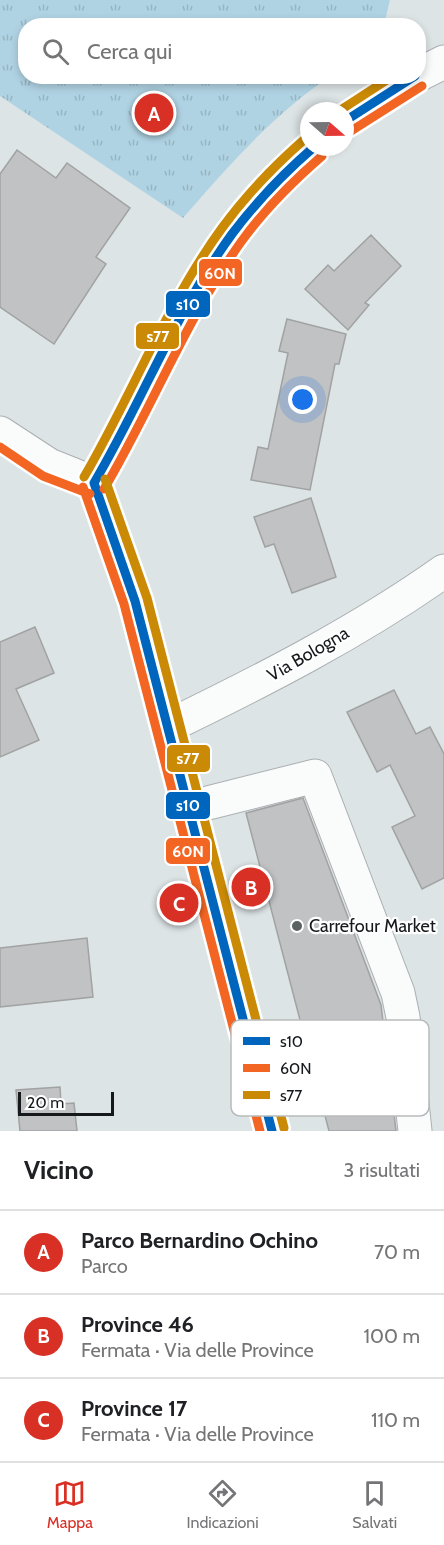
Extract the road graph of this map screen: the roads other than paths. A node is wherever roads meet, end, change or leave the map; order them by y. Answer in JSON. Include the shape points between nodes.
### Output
{"nodes":[{"id":1,"x":444,"y":62,"type":"edge"},
{"id":2,"x":426,"y":71,"type":"edge"},
{"id":3,"x":404,"y":84,"type":"edge"},
{"id":4,"x":354,"y":115,"type":"edge"},
{"id":5,"x":305,"y":156,"type":"edge"},
{"id":6,"x":0,"y":433,"type":"edge"},
{"id":7,"x":94,"y":483,"type":"junction"},
{"id":8,"x":444,"y":571,"type":"edge"},
{"id":9,"x":167,"y":727,"type":"junction"},
{"id":10,"x":188,"y":808,"type":"junction"},
{"id":11,"x":243,"y":1020,"type":"edge"},
{"id":12,"x":403,"y":1020,"type":"edge"},
{"id":13,"x":268,"y":1116,"type":"edge"},
{"id":14,"x":413,"y":1116,"type":"edge"},
{"id":15,"x":272,"y":1131,"type":"edge"},
{"id":16,"x":415,"y":1131,"type":"edge"}],
"edges":[{"from":1,"to":2,"type":"street"},
{"from":3,"to":4,"type":"street"},
{"from":5,"to":7,"type":"street","via":[[254,207],[222,249]]},
{"from":6,"to":7,"type":"street","via":[[49,465]]},
{"from":7,"to":9,"type":"street","via":[[127,576]]},
{"from":8,"to":9,"type":"street","name":"Via Bologna","via":[[313,651]]},
{"from":9,"to":10,"type":"street"},
{"from":10,"to":11,"type":"street"},
{"from":10,"to":12,"type":"street","via":[[315,776],[398,993]]},
{"from":13,"to":15,"type":"street"},
{"from":14,"to":16,"type":"street"}]}
